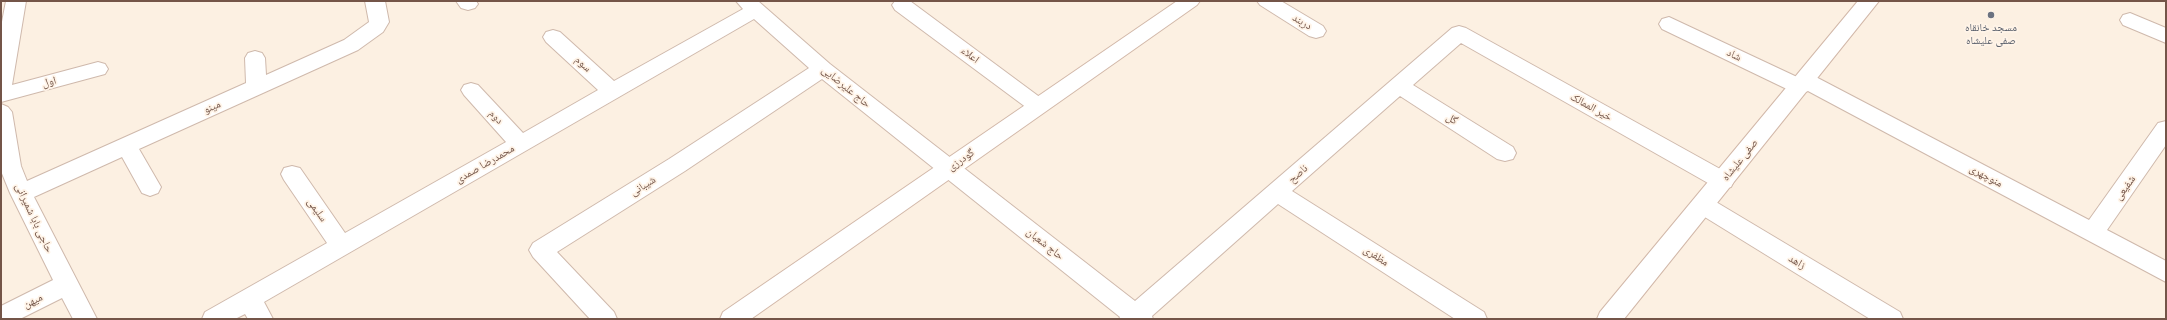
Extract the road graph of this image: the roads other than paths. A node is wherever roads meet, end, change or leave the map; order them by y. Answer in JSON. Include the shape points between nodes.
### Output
{"nodes":[{"id":1,"x":16,"y":1,"type":"edge"},
{"id":2,"x":375,"y":1,"type":"edge"},
{"id":3,"x":1190,"y":1,"type":"edge"},
{"id":4,"x":1266,"y":1,"type":"edge"},
{"id":5,"x":1869,"y":1,"type":"edge"},
{"id":6,"x":751,"y":5,"type":"edge"},
{"id":7,"x":902,"y":5,"type":"dead end"},
{"id":8,"x":2130,"y":20,"type":"dead end"},
{"id":9,"x":1669,"y":24,"type":"dead end"},
{"id":10,"x":1316,"y":31,"type":"dead end"},
{"id":11,"x":1459,"y":33,"type":"joint"},
{"id":12,"x":2166,"y":36,"type":"edge"},
{"id":13,"x":553,"y":37,"type":"dead end"},
{"id":14,"x":255,"y":58,"type":"dead end"},
{"id":15,"x":2,"y":63,"type":"edge"},
{"id":16,"x":98,"y":69,"type":"dead end"},
{"id":17,"x":823,"y":69,"type":"junction"},
{"id":18,"x":1803,"y":84,"type":"junction"},
{"id":19,"x":257,"y":86,"type":"junction"},
{"id":20,"x":1399,"y":86,"type":"junction"},
{"id":21,"x":471,"y":90,"type":"dead end"},
{"id":22,"x":612,"y":92,"type":"junction"},
{"id":23,"x":1,"y":94,"type":"edge"},
{"id":24,"x":1038,"y":106,"type":"junction"},
{"id":25,"x":1,"y":112,"type":"edge"},
{"id":26,"x":2162,"y":135,"type":"edge"},
{"id":27,"x":520,"y":144,"type":"junction"},
{"id":28,"x":126,"y":145,"type":"junction"},
{"id":29,"x":1505,"y":153,"type":"dead end"},
{"id":30,"x":5,"y":167,"type":"edge"},
{"id":31,"x":948,"y":169,"type":"junction"},
{"id":32,"x":292,"y":174,"type":"dead end"},
{"id":33,"x":1723,"y":181,"type":"junction"},
{"id":34,"x":150,"y":187,"type":"dead end"},
{"id":35,"x":1276,"y":192,"type":"junction"},
{"id":36,"x":21,"y":193,"type":"junction"},
{"id":37,"x":1703,"y":205,"type":"junction"},
{"id":38,"x":2092,"y":233,"type":"junction"},
{"id":39,"x":342,"y":246,"type":"junction"},
{"id":40,"x":2166,"y":272,"type":"edge"},
{"id":41,"x":66,"y":285,"type":"junction"},
{"id":42,"x":255,"y":309,"type":"edge"},
{"id":43,"x":1,"y":316,"type":"edge"},
{"id":44,"x":1136,"y":318,"type":"edge"},
{"id":45,"x":85,"y":319,"type":"edge"},
{"id":46,"x":214,"y":319,"type":"edge"},
{"id":47,"x":605,"y":319,"type":"edge"},
{"id":48,"x":732,"y":319,"type":"edge"},
{"id":49,"x":1475,"y":319,"type":"edge"},
{"id":50,"x":1609,"y":319,"type":"edge"},
{"id":51,"x":1891,"y":319,"type":"edge"}],
"edges":[{"from":1,"to":15,"type":"street"},
{"from":2,"to":19,"type":"street","name":"مینو","via":[[379,22],[362,38]]},
{"from":3,"to":24,"type":"street","name":"گودرزی"},
{"from":4,"to":10,"type":"street","name":"دربند"},
{"from":5,"to":18,"type":"street","name":"صفی علیشاه"},
{"from":6,"to":17,"type":"street","name":"حاج علیرضایی"},
{"from":6,"to":22,"type":"street","name":"محمدرضا صمدی"},
{"from":7,"to":24,"type":"street","name":"اعلاء"},
{"from":8,"to":12,"type":"street"},
{"from":9,"to":18,"type":"street","name":"شاد"},
{"from":11,"to":20,"type":"street","name":"ناصح"},
{"from":11,"to":33,"type":"street","name":"خیر الممالک"},
{"from":13,"to":22,"type":"street","name":"سوم"},
{"from":14,"to":19,"type":"street"},
{"from":15,"to":23,"type":"street"},
{"from":16,"to":23,"type":"street","name":"اول"},
{"from":17,"to":31,"type":"street","name":"حاج علیرضایی"},
{"from":17,"to":47,"type":"street","name":"شیبانی","via":[[541,250]]},
{"from":18,"to":33,"type":"street","name":"صفی علیشاه"},
{"from":18,"to":38,"type":"street","name":"منوچهری"},
{"from":19,"to":28,"type":"street","name":"مینو"},
{"from":20,"to":29,"type":"street","name":"گل"},
{"from":20,"to":35,"type":"street","name":"ناصح"},
{"from":21,"to":27,"type":"street","name":"دوم"},
{"from":22,"to":27,"type":"street","name":"محمدرضا صمدی"},
{"from":24,"to":31,"type":"street","name":"گودرزی"},
{"from":25,"to":30,"type":"street","name":"حاجی بابا شمیرانی"},
{"from":26,"to":38,"type":"street","name":"شفیعی"},
{"from":27,"to":39,"type":"street","name":"محمدرضا صمدی"},
{"from":28,"to":34,"type":"street"},
{"from":28,"to":36,"type":"street","name":"مینو"},
{"from":30,"to":36,"type":"street","name":"حاجی بابا شمیرانی"},
{"from":31,"to":44,"type":"street","name":"حاج شعبان"},
{"from":31,"to":48,"type":"street","name":"گودرزی"},
{"from":32,"to":39,"type":"street","name":"سلیمی"},
{"from":33,"to":37,"type":"street","name":"صفی علیشاه"},
{"from":35,"to":44,"type":"street","name":"ناصح"},
{"from":35,"to":49,"type":"street","name":"مظفری"},
{"from":36,"to":41,"type":"street","name":"حاجی بابا شمیرانی"},
{"from":37,"to":50,"type":"street","name":"صفی علیشاه"},
{"from":37,"to":51,"type":"street","name":"زاهد"},
{"from":38,"to":40,"type":"street","name":"منوچهری"},
{"from":39,"to":42,"type":"street","name":"محمدرضا صمدی"},
{"from":41,"to":43,"type":"street","name":"میهن"},
{"from":41,"to":45,"type":"street","name":"حاجی بابا شمیرانی"},
{"from":42,"to":46,"type":"street","name":"محمدرضا صمدی"}]}
